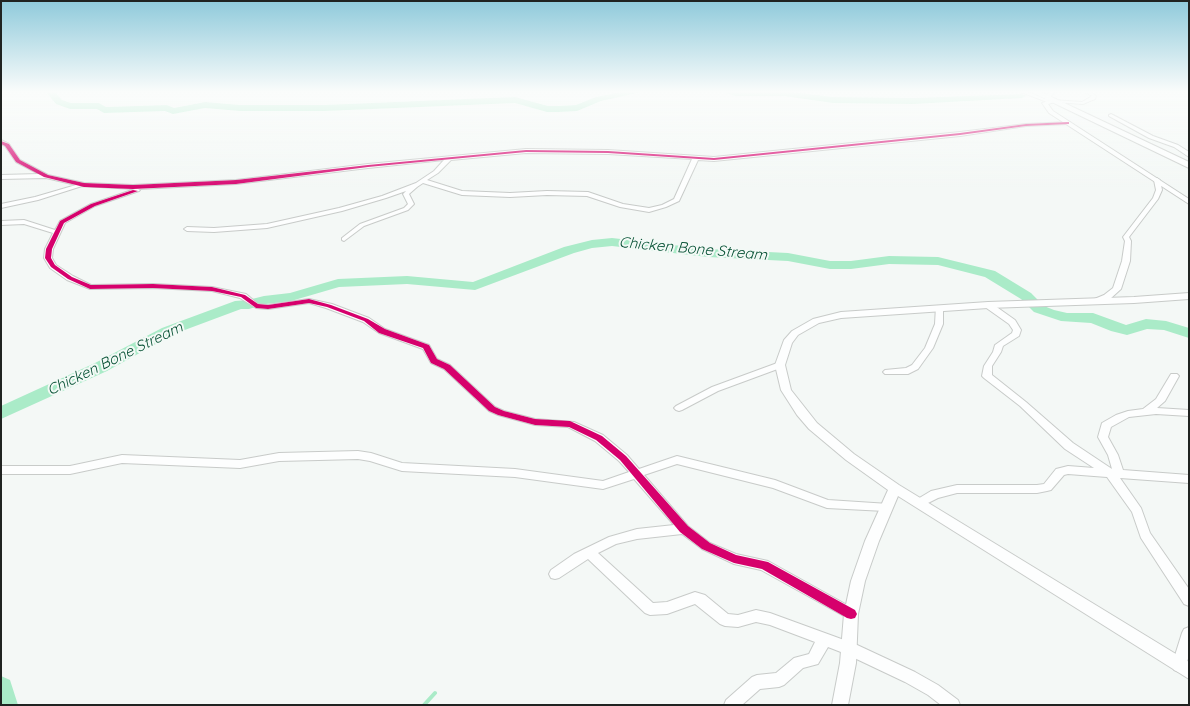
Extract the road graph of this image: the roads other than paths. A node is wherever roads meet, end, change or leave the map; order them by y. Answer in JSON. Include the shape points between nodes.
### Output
{"nodes":[{"id":1,"x":1027,"y":125,"type":"edge"},
{"id":2,"x":1071,"y":125,"type":"edge"},
{"id":3,"x":1107,"y":125,"type":"edge"},
{"id":4,"x":1130,"y":125,"type":"edge"},
{"id":5,"x":1,"y":142,"type":"edge"},
{"id":6,"x":1189,"y":155,"type":"edge"},
{"id":7,"x":450,"y":158,"type":"junction"},
{"id":8,"x":695,"y":159,"type":"junction"},
{"id":9,"x":1189,"y":165,"type":"edge"},
{"id":10,"x":46,"y":176,"type":"junction"},
{"id":11,"x":1,"y":177,"type":"edge"},
{"id":12,"x":1157,"y":180,"type":"junction"},
{"id":13,"x":420,"y":182,"type":"junction"},
{"id":14,"x":84,"y":185,"type":"junction"},
{"id":15,"x":149,"y":187,"type":"junction"},
{"id":16,"x":1189,"y":202,"type":"edge"},
{"id":17,"x":1,"y":206,"type":"edge"},
{"id":18,"x":1,"y":223,"type":"edge"},
{"id":19,"x":187,"y":229,"type":"dead end"},
{"id":20,"x":56,"y":232,"type":"junction"},
{"id":21,"x":344,"y":239,"type":"dead end"},
{"id":22,"x":1189,"y":296,"type":"edge"},
{"id":23,"x":246,"y":298,"type":"joint"},
{"id":24,"x":1094,"y":302,"type":"junction"},
{"id":25,"x":988,"y":305,"type":"junction"},
{"id":26,"x":254,"y":306,"type":"joint"},
{"id":27,"x":939,"y":308,"type":"junction"},
{"id":28,"x":780,"y":365,"type":"junction"},
{"id":29,"x":888,"y":372,"type":"dead end"},
{"id":30,"x":1174,"y":376,"type":"dead end"},
{"id":31,"x":679,"y":408,"type":"dead end"},
{"id":32,"x":1140,"y":413,"type":"junction"},
{"id":33,"x":1189,"y":414,"type":"edge"},
{"id":34,"x":1,"y":470,"type":"edge"},
{"id":35,"x":636,"y":472,"type":"junction"},
{"id":36,"x":1115,"y":473,"type":"junction"},
{"id":37,"x":1189,"y":479,"type":"edge"},
{"id":38,"x":896,"y":488,"type":"junction"},
{"id":39,"x":920,"y":503,"type":"junction"},
{"id":40,"x":885,"y":507,"type":"junction"},
{"id":41,"x":684,"y":529,"type":"junction"},
{"id":42,"x":589,"y":552,"type":"junction"},
{"id":43,"x":555,"y":574,"type":"dead end"},
{"id":44,"x":1189,"y":600,"type":"edge"},
{"id":45,"x":851,"y":614,"type":"junction"},
{"id":46,"x":1189,"y":633,"type":"edge"},
{"id":47,"x":825,"y":639,"type":"junction"},
{"id":48,"x":850,"y":649,"type":"junction"},
{"id":49,"x":1184,"y":668,"type":"edge"},
{"id":50,"x":731,"y":705,"type":"edge"},
{"id":51,"x":840,"y":705,"type":"edge"},
{"id":52,"x":953,"y":705,"type":"edge"}],
"edges":[{"from":1,"to":8,"type":"street"},
{"from":2,"to":12,"type":"street"},
{"from":3,"to":9,"type":"highway"},
{"from":4,"to":6,"type":"street"},
{"from":5,"to":10,"type":"street","via":[[18,161]]},
{"from":7,"to":8,"type":"street","via":[[552,150]]},
{"from":7,"to":13,"type":"street"},
{"from":7,"to":15,"type":"street","via":[[236,182]]},
{"from":8,"to":13,"type":"street","via":[[677,200],[649,210],[622,206],[588,194],[510,196],[462,193]]},
{"from":10,"to":11,"type":"street"},
{"from":10,"to":14,"type":"street"},
{"from":12,"to":16,"type":"street"},
{"from":12,"to":24,"type":"street","via":[[1159,190],[1156,198],[1126,237],[1126,262],[1117,290]]},
{"from":13,"to":19,"type":"street","via":[[357,205],[288,222],[214,230]]},
{"from":13,"to":21,"type":"street","via":[[406,194],[411,204],[406,209],[362,225]]},
{"from":14,"to":15,"type":"street"},
{"from":14,"to":17,"type":"street"},
{"from":15,"to":20,"type":"street","via":[[83,210],[62,222]]},
{"from":18,"to":20,"type":"street","via":[[24,222]]},
{"from":20,"to":23,"type":"street","via":[[48,258],[53,266],[70,278],[90,287],[153,286],[212,290]]},
{"from":22,"to":24,"type":"street"},
{"from":23,"to":26,"type":"street"},
{"from":24,"to":25,"type":"street"},
{"from":25,"to":27,"type":"street"},
{"from":25,"to":36,"type":"street","via":[[1012,322],[1017,332],[1001,342],[988,366],[987,376],[1069,446]]},
{"from":26,"to":35,"type":"street","via":[[264,308],[309,301],[366,320],[382,331],[426,347],[434,360],[447,367],[492,409],[512,418],[570,424],[599,438]]},
{"from":27,"to":28,"type":"street","via":[[851,314],[816,321],[802,327],[787,342]]},
{"from":27,"to":29,"type":"street","via":[[936,332],[915,367],[908,371]]},
{"from":28,"to":31,"type":"street","via":[[715,389]]},
{"from":28,"to":38,"type":"street","via":[[786,390],[813,426],[850,457]]},
{"from":30,"to":32,"type":"street","via":[[1160,401]]},
{"from":32,"to":33,"type":"street","via":[[1172,411]]},
{"from":32,"to":36,"type":"street","via":[[1128,414],[1106,425],[1105,443],[1113,455]]},
{"from":34,"to":35,"type":"street","via":[[70,470],[122,459],[248,464],[279,457],[358,455],[402,467],[515,474],[602,484]]},
{"from":35,"to":40,"type":"street","via":[[682,461],[776,484],[827,504]]},
{"from":35,"to":41,"type":"street"},
{"from":36,"to":37,"type":"street"},
{"from":36,"to":39,"type":"street","via":[[1068,470],[1060,472],[1047,487],[1036,490],[957,489],[935,494]]},
{"from":36,"to":44,"type":"street","via":[[1137,511],[1145,535]]},
{"from":38,"to":39,"type":"street"},
{"from":38,"to":40,"type":"street"},
{"from":39,"to":49,"type":"street"},
{"from":40,"to":45,"type":"street","via":[[858,581]]},
{"from":41,"to":42,"type":"street","via":[[628,536]]},
{"from":41,"to":45,"type":"street","via":[[720,554],[764,564]]},
{"from":42,"to":43,"type":"street"},
{"from":42,"to":47,"type":"street","via":[[650,609],[667,608],[695,598],[725,620],[738,621],[756,616]]},
{"from":45,"to":48,"type":"street"},
{"from":46,"to":49,"type":"street"},
{"from":47,"to":48,"type":"street"},
{"from":47,"to":50,"type":"street","via":[[814,659],[799,664],[779,680],[757,682]]},
{"from":48,"to":51,"type":"street"},
{"from":48,"to":52,"type":"street","via":[[910,677]]}]}
